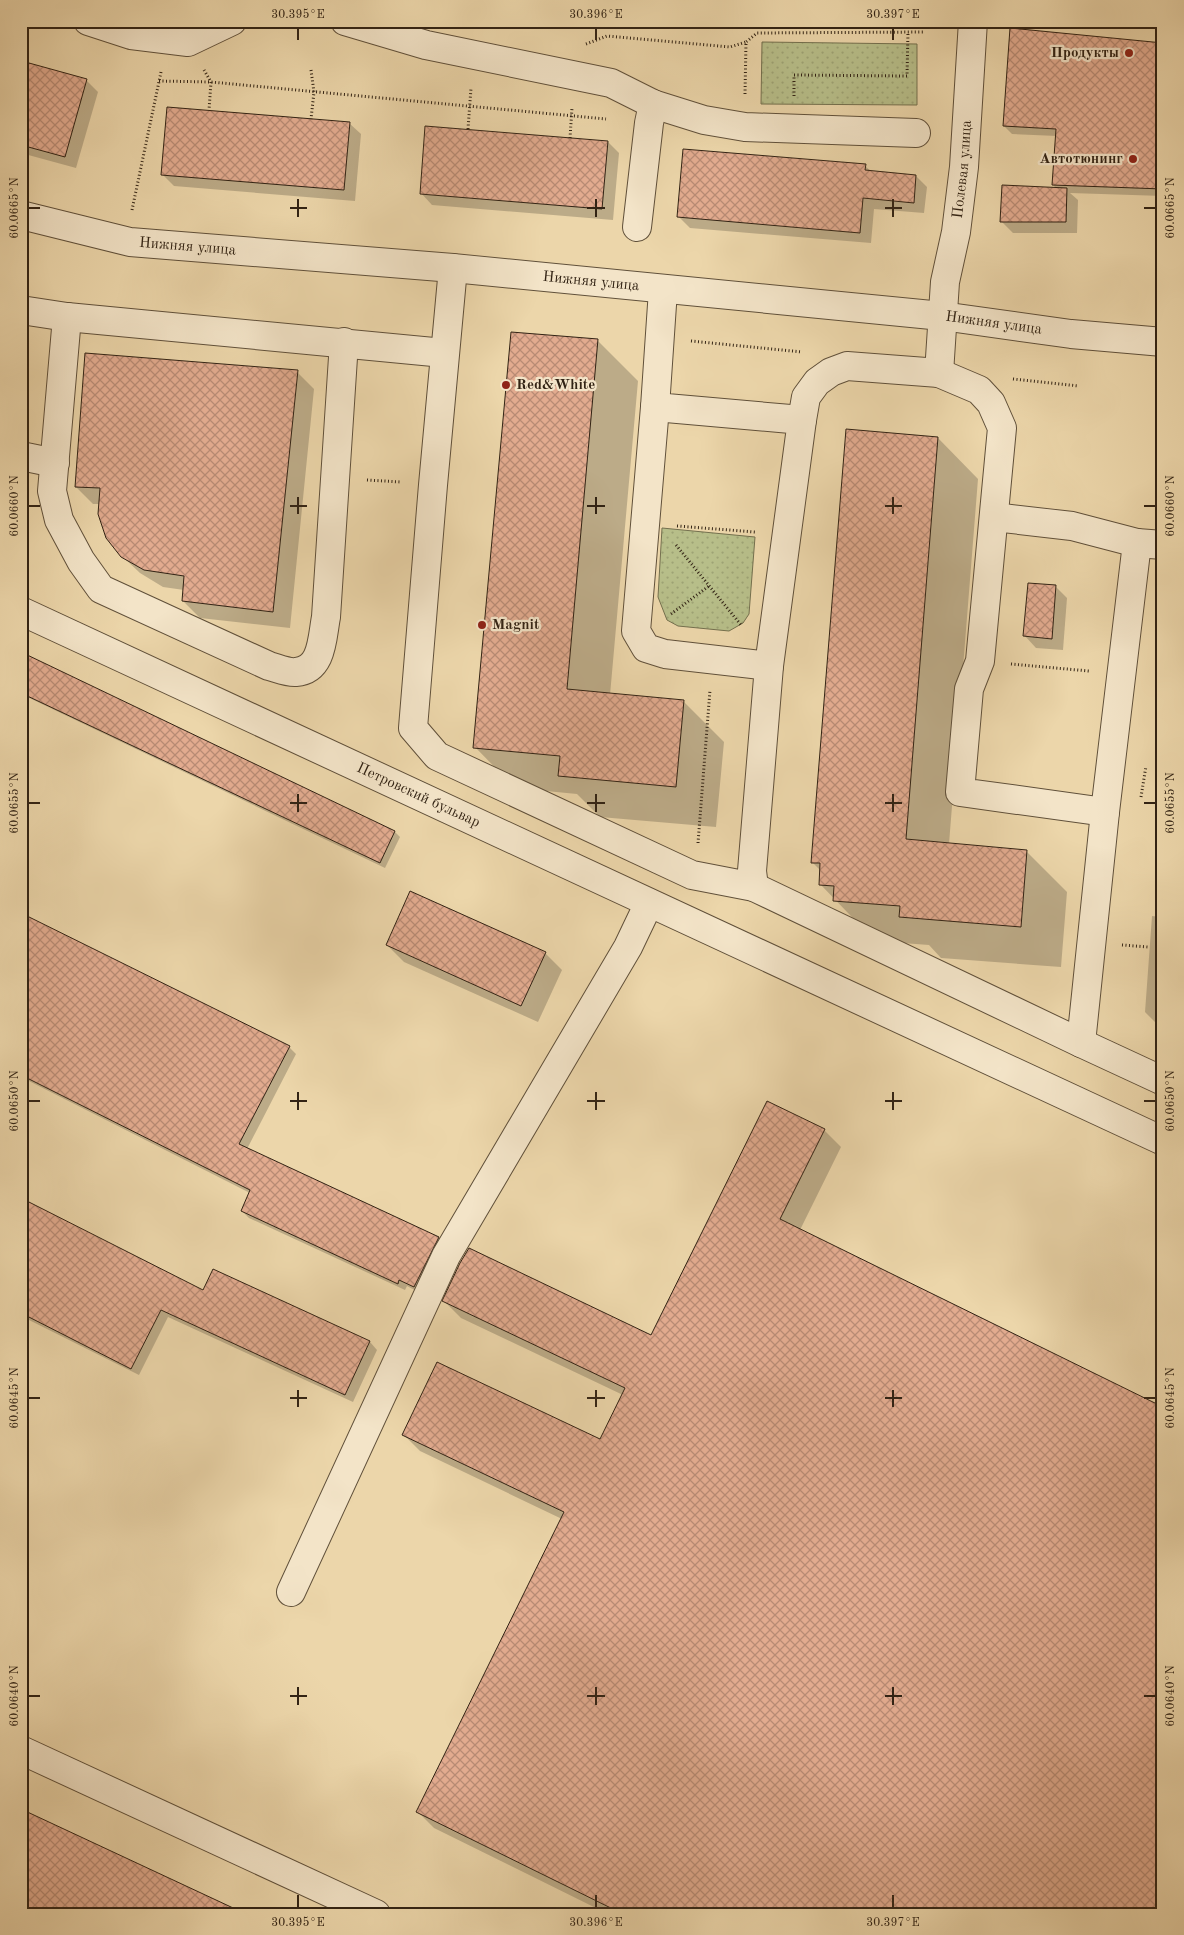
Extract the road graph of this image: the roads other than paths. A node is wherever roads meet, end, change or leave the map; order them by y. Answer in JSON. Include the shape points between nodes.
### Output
{"nodes":[{"id":1,"x":88,"y":21,"type":"edge"},
{"id":2,"x":232,"y":21,"type":"edge"},
{"id":3,"x":345,"y":21,"type":"edge"},
{"id":4,"x":973,"y":21,"type":"edge"},
{"id":5,"x":651,"y":114,"type":"junction"},
{"id":6,"x":916,"y":133,"type":"dead end"},
{"id":7,"x":21,"y":215,"type":"edge"},
{"id":8,"x":637,"y":227,"type":"dead end"},
{"id":9,"x":453,"y":268,"type":"junction"},
{"id":10,"x":663,"y":290,"type":"junction"},
{"id":11,"x":21,"y":310,"type":"edge"},
{"id":12,"x":942,"y":316,"type":"junction"},
{"id":13,"x":67,"y":317,"type":"junction"},
{"id":14,"x":344,"y":342,"type":"junction"},
{"id":15,"x":1163,"y":342,"type":"edge"},
{"id":16,"x":444,"y":353,"type":"junction"},
{"id":17,"x":939,"y":373,"type":"junction"},
{"id":18,"x":655,"y":407,"type":"junction"},
{"id":19,"x":802,"y":420,"type":"junction"},
{"id":20,"x":21,"y":456,"type":"edge"},
{"id":21,"x":55,"y":463,"type":"junction"},
{"id":22,"x":994,"y":518,"type":"junction"},
{"id":23,"x":1150,"y":544,"type":"edge"},
{"id":24,"x":21,"y":611,"type":"edge"},
{"id":25,"x":769,"y":666,"type":"junction"},
{"id":26,"x":1105,"y":812,"type":"junction"},
{"id":27,"x":754,"y":887,"type":"junction"},
{"id":28,"x":648,"y":903,"type":"junction"},
{"id":29,"x":1081,"y":1043,"type":"junction"},
{"id":30,"x":1163,"y":1081,"type":"edge"},
{"id":31,"x":1163,"y":1141,"type":"edge"},
{"id":32,"x":292,"y":1592,"type":"dead end"},
{"id":33,"x":21,"y":1750,"type":"edge"},
{"id":34,"x":376,"y":1914,"type":"edge"}],
"edges":[{"from":1,"to":2,"type":"street","via":[[130,35],[188,42]]},
{"from":3,"to":5,"type":"street","via":[[426,45],[611,83]]},
{"from":4,"to":12,"type":"street","name":"Полевая улица","via":[[964,168]]},
{"from":5,"to":6,"type":"street","via":[[745,127]]},
{"from":5,"to":8,"type":"street"},
{"from":7,"to":9,"type":"street","name":"Нижняя улица","via":[[130,242]]},
{"from":9,"to":10,"type":"street","name":"Нижняя улица"},
{"from":9,"to":16,"type":"street"},
{"from":10,"to":12,"type":"street","name":"Нижняя улица"},
{"from":10,"to":18,"type":"street"},
{"from":11,"to":13,"type":"street"},
{"from":12,"to":15,"type":"street","name":"Нижняя улица","via":[[1071,334]]},
{"from":12,"to":17,"type":"street","name":"Полевая улица"},
{"from":13,"to":14,"type":"street"},
{"from":13,"to":21,"type":"street"},
{"from":14,"to":16,"type":"street"},
{"from":14,"to":21,"type":"street","via":[[326,617],[319,656],[310,668],[296,672],[268,666],[101,589],[80,561],[59,520],[52,491]]},
{"from":16,"to":27,"type":"street","via":[[414,728],[437,756],[692,875]]},
{"from":17,"to":19,"type":"street","via":[[847,366],[817,382],[806,397]]},
{"from":17,"to":22,"type":"street","via":[[979,390],[991,402],[1002,428]]},
{"from":18,"to":19,"type":"street"},
{"from":18,"to":25,"type":"street","via":[[653,524],[636,631],[646,648],[665,654]]},
{"from":19,"to":25,"type":"street"},
{"from":20,"to":21,"type":"street"},
{"from":22,"to":23,"type":"street","via":[[1072,526]]},
{"from":22,"to":26,"type":"street","via":[[980,661],[969,689],[960,792]]},
{"from":23,"to":26,"type":"street","via":[[1121,675]]},
{"from":24,"to":28,"type":"street","name":"Петровский бульвар"},
{"from":25,"to":27,"type":"street","via":[[752,871]]},
{"from":26,"to":29,"type":"street"},
{"from":27,"to":29,"type":"street"},
{"from":28,"to":31,"type":"street","name":"Петровский бульвар"},
{"from":28,"to":32,"type":"street","via":[[628,947],[446,1256]]},
{"from":29,"to":30,"type":"street"},
{"from":33,"to":34,"type":"street"}]}
